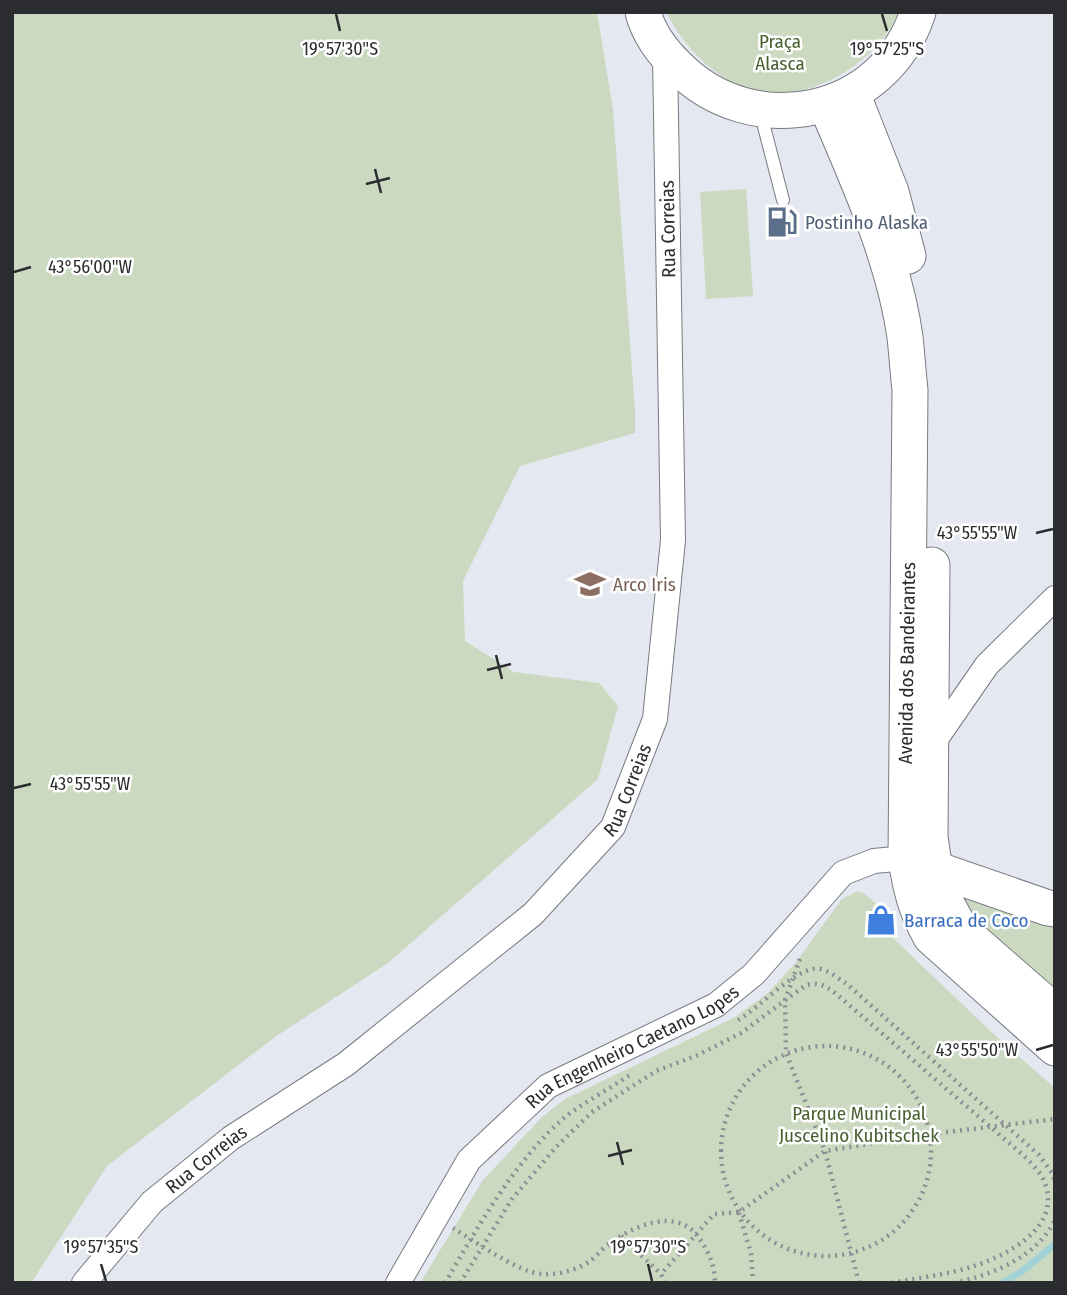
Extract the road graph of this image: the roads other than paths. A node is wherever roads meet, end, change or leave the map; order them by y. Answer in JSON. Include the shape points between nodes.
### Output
{"nodes":[{"id":1,"x":643,"y":12,"type":"edge"},
{"id":2,"x":918,"y":12,"type":"edge"},
{"id":3,"x":665,"y":55,"type":"junction"},
{"id":4,"x":839,"y":99,"type":"junction"},
{"id":5,"x":760,"y":110,"type":"junction"},
{"id":6,"x":783,"y":200,"type":"dead end"},
{"id":7,"x":1055,"y":598,"type":"edge"},
{"id":8,"x":987,"y":665,"type":"junction"},
{"id":9,"x":933,"y":675,"type":"junction"},
{"id":10,"x":931,"y":746,"type":"junction"},
{"id":11,"x":920,"y":864,"type":"junction"},
{"id":12,"x":1055,"y":908,"type":"edge"},
{"id":13,"x":1055,"y":1012,"type":"edge"},
{"id":14,"x":1055,"y":1048,"type":"edge"},
{"id":15,"x":83,"y":1283,"type":"edge"},
{"id":16,"x":398,"y":1283,"type":"edge"}],
"edges":[{"from":1,"to":3,"type":"street"},
{"from":2,"to":4,"type":"street","via":[[911,32],[886,67]]},
{"from":3,"to":5,"type":"street","via":[[692,82],[724,100]]},
{"from":3,"to":15,"type":"street","name":"Rua Correias","via":[[673,540],[655,719],[613,827],[533,914],[346,1064],[231,1138],[152,1202]]},
{"from":4,"to":5,"type":"street","via":[[794,111]]},
{"from":4,"to":9,"type":"street","name":"Avenida dos Bandeirantes","via":[[891,192],[923,333]]},
{"from":4,"to":11,"type":"street","name":"Avenida dos Bandeirantes","via":[[905,335]]},
{"from":5,"to":6,"type":"lane"},
{"from":7,"to":8,"type":"street"},
{"from":8,"to":9,"type":"street","via":[[962,680]]},
{"from":8,"to":10,"type":"street"},
{"from":9,"to":10,"type":"street","name":"Avenida dos Bandeirantes"},
{"from":10,"to":11,"type":"street","name":"Avenida dos Bandeirantes","via":[[930,837]]},
{"from":11,"to":12,"type":"street"},
{"from":11,"to":13,"type":"street","name":"Avenida dos Bandeirantes","via":[[961,930]]},
{"from":11,"to":14,"type":"street","name":"Avenida dos Bandeirantes","via":[[912,895],[931,937]]},
{"from":11,"to":16,"type":"street","name":"Rua Engenheiro Caetano Lopes","via":[[874,861],[843,873],[754,974],[716,1005],[548,1086],[469,1160]]}]}
